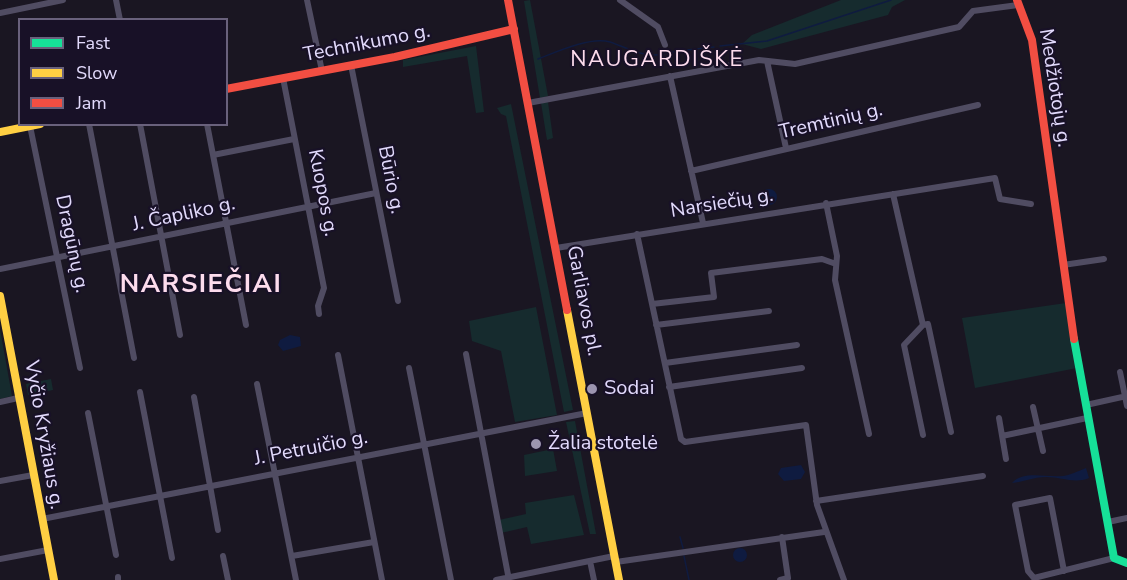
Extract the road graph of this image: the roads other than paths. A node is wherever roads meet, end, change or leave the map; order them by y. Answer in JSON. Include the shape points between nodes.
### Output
{"nodes":[{"id":1,"x":63,"y":0,"type":"edge"},
{"id":2,"x":116,"y":0,"type":"edge"},
{"id":3,"x":307,"y":0,"type":"edge"},
{"id":4,"x":508,"y":0,"type":"edge"},
{"id":5,"x":620,"y":0,"type":"edge"},
{"id":6,"x":1018,"y":2,"type":"edge"},
{"id":7,"x":0,"y":12,"type":"edge"},
{"id":8,"x":120,"y":18,"type":"edge"},
{"id":9,"x":514,"y":29,"type":"junction"},
{"id":10,"x":664,"y":45,"type":"dead end"},
{"id":11,"x":767,"y":61,"type":"junction"},
{"id":12,"x":351,"y":65,"type":"junction"},
{"id":13,"x":322,"y":71,"type":"junction"},
{"id":14,"x":669,"y":76,"type":"junction"},
{"id":15,"x":283,"y":78,"type":"junction"},
{"id":16,"x":228,"y":89,"type":"edge"},
{"id":17,"x":528,"y":103,"type":"junction"},
{"id":18,"x":978,"y":105,"type":"dead end"},
{"id":19,"x":30,"y":126,"type":"joint"},
{"id":20,"x":89,"y":126,"type":"edge"},
{"id":21,"x":140,"y":126,"type":"edge"},
{"id":22,"x":207,"y":126,"type":"edge"},
{"id":23,"x":0,"y":132,"type":"edge"},
{"id":24,"x":294,"y":139,"type":"junction"},
{"id":25,"x":786,"y":148,"type":"junction"},
{"id":26,"x":213,"y":155,"type":"junction"},
{"id":27,"x":691,"y":171,"type":"junction"},
{"id":28,"x":376,"y":193,"type":"junction"},
{"id":29,"x":893,"y":194,"type":"junction"},
{"id":30,"x":826,"y":204,"type":"junction"},
{"id":31,"x":1031,"y":204,"type":"dead end"},
{"id":32,"x":308,"y":207,"type":"junction"},
{"id":33,"x":226,"y":223,"type":"junction"},
{"id":34,"x":703,"y":223,"type":"junction"},
{"id":35,"x":636,"y":234,"type":"junction"},
{"id":36,"x":162,"y":236,"type":"junction"},
{"id":37,"x":112,"y":247,"type":"junction"},
{"id":38,"x":556,"y":248,"type":"junction"},
{"id":39,"x":57,"y":258,"type":"junction"},
{"id":40,"x":1104,"y":259,"type":"dead end"},
{"id":41,"x":836,"y":264,"type":"junction"},
{"id":42,"x":1063,"y":265,"type":"junction"},
{"id":43,"x":0,"y":269,"type":"edge"},
{"id":44,"x":0,"y":296,"type":"edge"},
{"id":45,"x":398,"y":301,"type":"dead end"},
{"id":46,"x":652,"y":304,"type":"junction"},
{"id":47,"x":769,"y":311,"type":"dead end"},
{"id":48,"x":320,"y":314,"type":"dead end"},
{"id":49,"x":246,"y":325,"type":"dead end"},
{"id":50,"x":656,"y":325,"type":"junction"},
{"id":51,"x":923,"y":326,"type":"junction"},
{"id":52,"x":180,"y":335,"type":"dead end"},
{"id":53,"x":797,"y":345,"type":"dead end"},
{"id":54,"x":466,"y":354,"type":"dead end"},
{"id":55,"x":338,"y":355,"type":"dead end"},
{"id":56,"x":134,"y":358,"type":"dead end"},
{"id":57,"x":664,"y":363,"type":"junction"},
{"id":58,"x":80,"y":368,"type":"dead end"},
{"id":59,"x":410,"y":368,"type":"dead end"},
{"id":60,"x":802,"y":368,"type":"dead end"},
{"id":61,"x":1120,"y":372,"type":"dead end"},
{"id":62,"x":257,"y":384,"type":"dead end"},
{"id":63,"x":669,"y":387,"type":"junction"},
{"id":64,"x":140,"y":392,"type":"dead end"},
{"id":65,"x":194,"y":397,"type":"dead end"},
{"id":66,"x":1126,"y":397,"type":"edge"},
{"id":67,"x":18,"y":398,"type":"junction"},
{"id":68,"x":0,"y":402,"type":"edge"},
{"id":69,"x":1086,"y":405,"type":"junction"},
{"id":70,"x":1127,"y":406,"type":"edge"},
{"id":71,"x":1033,"y":407,"type":"dead end"},
{"id":72,"x":88,"y":413,"type":"dead end"},
{"id":73,"x":587,"y":413,"type":"junction"},
{"id":74,"x":999,"y":418,"type":"dead end"},
{"id":75,"x":1087,"y":418,"type":"junction"},
{"id":76,"x":1038,"y":429,"type":"junction"},
{"id":77,"x":951,"y":432,"type":"dead end"},
{"id":78,"x":480,"y":434,"type":"junction"},
{"id":79,"x":869,"y":434,"type":"dead end"},
{"id":80,"x":923,"y":435,"type":"dead end"},
{"id":81,"x":1002,"y":436,"type":"junction"},
{"id":82,"x":425,"y":444,"type":"junction"},
{"id":83,"x":1043,"y":451,"type":"dead end"},
{"id":84,"x":359,"y":456,"type":"junction"},
{"id":85,"x":1006,"y":459,"type":"dead end"},
{"id":86,"x":275,"y":473,"type":"junction"},
{"id":87,"x":33,"y":475,"type":"junction"},
{"id":88,"x":982,"y":476,"type":"dead end"},
{"id":89,"x":0,"y":482,"type":"edge"},
{"id":90,"x":210,"y":485,"type":"junction"},
{"id":91,"x":160,"y":494,"type":"junction"},
{"id":92,"x":816,"y":501,"type":"junction"},
{"id":93,"x":105,"y":505,"type":"junction"},
{"id":94,"x":1127,"y":518,"type":"edge"},
{"id":95,"x":42,"y":519,"type":"junction"},
{"id":96,"x":1108,"y":522,"type":"junction"},
{"id":97,"x":218,"y":530,"type":"dead end"},
{"id":98,"x":824,"y":532,"type":"junction"},
{"id":99,"x":782,"y":537,"type":"junction"},
{"id":100,"x":374,"y":542,"type":"junction"},
{"id":101,"x":48,"y":550,"type":"junction"},
{"id":102,"x":116,"y":555,"type":"dead end"},
{"id":103,"x":223,"y":556,"type":"dead end"},
{"id":104,"x":292,"y":556,"type":"junction"},
{"id":105,"x":172,"y":558,"type":"dead end"},
{"id":106,"x":1114,"y":558,"type":"junction"},
{"id":107,"x":0,"y":559,"type":"edge"},
{"id":108,"x":615,"y":559,"type":"junction"},
{"id":109,"x":590,"y":561,"type":"junction"},
{"id":110,"x":1127,"y":563,"type":"edge"},
{"id":111,"x":1064,"y":571,"type":"junction"},
{"id":112,"x":508,"y":579,"type":"edge"},
{"id":113,"x":54,"y":580,"type":"edge"},
{"id":114,"x":228,"y":580,"type":"edge"},
{"id":115,"x":296,"y":580,"type":"edge"},
{"id":116,"x":382,"y":580,"type":"edge"},
{"id":117,"x":451,"y":580,"type":"edge"},
{"id":118,"x":496,"y":580,"type":"edge"},
{"id":119,"x":594,"y":580,"type":"edge"},
{"id":120,"x":619,"y":580,"type":"edge"},
{"id":121,"x":780,"y":580,"type":"edge"},
{"id":122,"x":844,"y":580,"type":"edge"}],
"edges":[{"from":1,"to":7,"type":"street"},
{"from":2,"to":8,"type":"street"},
{"from":3,"to":13,"type":"street"},
{"from":4,"to":9,"type":"street","name":"Garliavos pl."},
{"from":5,"to":10,"type":"street","via":[[658,27]]},
{"from":6,"to":11,"type":"street","name":"Medžiotojų g.","via":[[973,11],[959,27],[795,64]]},
{"from":6,"to":42,"type":"street","name":"Medžiotojų g.","via":[[1032,40]]},
{"from":9,"to":12,"type":"street","name":"Technikumo g."},
{"from":9,"to":17,"type":"street","name":"Garliavos pl."},
{"from":11,"to":14,"type":"street","name":"Medžiotojų g."},
{"from":11,"to":25,"type":"street"},
{"from":12,"to":13,"type":"street","name":"Technikumo g."},
{"from":12,"to":28,"type":"street","name":"Būrio g."},
{"from":13,"to":15,"type":"street","name":"Technikumo g."},
{"from":14,"to":17,"type":"street","name":"Medžiotojų g."},
{"from":14,"to":27,"type":"street"},
{"from":15,"to":16,"type":"street","name":"Technikumo g."},
{"from":15,"to":24,"type":"street","name":"Kuopos g."},
{"from":17,"to":38,"type":"street","name":"Garliavos pl."},
{"from":18,"to":25,"type":"street","name":"Tremtinių g."},
{"from":19,"to":23,"type":"street"},
{"from":19,"to":39,"type":"street","name":"Dragūnų g."},
{"from":20,"to":37,"type":"street"},
{"from":21,"to":36,"type":"street"},
{"from":22,"to":26,"type":"street"},
{"from":24,"to":26,"type":"street"},
{"from":24,"to":32,"type":"street","name":"Kuopos g."},
{"from":25,"to":27,"type":"street","name":"Tremtinių g."},
{"from":26,"to":33,"type":"street"},
{"from":27,"to":34,"type":"street"},
{"from":28,"to":32,"type":"street","name":"J. Čapliko g."},
{"from":28,"to":45,"type":"street","name":"Būrio g."},
{"from":29,"to":30,"type":"street","name":"Narsiečių g."},
{"from":29,"to":31,"type":"street","name":"Narsiečių g.","via":[[995,178],[1000,199]]},
{"from":29,"to":51,"type":"street"},
{"from":30,"to":34,"type":"street","name":"Narsiečių g."},
{"from":30,"to":41,"type":"street"},
{"from":32,"to":33,"type":"street","name":"J. Čapliko g."},
{"from":32,"to":48,"type":"street","name":"Kuopos g.","via":[[324,288],[318,306]]},
{"from":33,"to":36,"type":"street","name":"J. Čapliko g."},
{"from":33,"to":49,"type":"street"},
{"from":34,"to":35,"type":"street","name":"Narsiečių g."},
{"from":35,"to":38,"type":"street","name":"Narsiečių g."},
{"from":35,"to":46,"type":"street"},
{"from":36,"to":37,"type":"street","name":"J. Čapliko g."},
{"from":36,"to":52,"type":"street"},
{"from":37,"to":39,"type":"street","name":"J. Čapliko g."},
{"from":37,"to":56,"type":"street"},
{"from":38,"to":73,"type":"street","name":"Garliavos pl."},
{"from":39,"to":43,"type":"street","name":"J. Čapliko g."},
{"from":39,"to":58,"type":"street","name":"Dragūnų g."},
{"from":40,"to":42,"type":"street"},
{"from":41,"to":46,"type":"street","via":[[822,259],[711,273],[714,297]]},
{"from":41,"to":79,"type":"street","via":[[835,280]]},
{"from":42,"to":69,"type":"street","name":"Medžiotojų g."},
{"from":44,"to":67,"type":"street","name":"Vyčio Kryžiaus g."},
{"from":46,"to":50,"type":"street"},
{"from":47,"to":50,"type":"street"},
{"from":50,"to":57,"type":"street"},
{"from":51,"to":77,"type":"street","via":[[928,324]]},
{"from":51,"to":80,"type":"street","via":[[904,345]]},
{"from":53,"to":57,"type":"street"},
{"from":54,"to":78,"type":"street"},
{"from":55,"to":84,"type":"street"},
{"from":57,"to":63,"type":"street"},
{"from":59,"to":82,"type":"street"},
{"from":60,"to":63,"type":"street"},
{"from":61,"to":66,"type":"street"},
{"from":62,"to":86,"type":"street"},
{"from":63,"to":92,"type":"street","via":[[678,429],[685,442],[806,425]]},
{"from":64,"to":91,"type":"street"},
{"from":65,"to":90,"type":"street"},
{"from":66,"to":69,"type":"street"},
{"from":66,"to":70,"type":"street"},
{"from":67,"to":68,"type":"street"},
{"from":67,"to":87,"type":"street","name":"Vyčio Kryžiaus g."},
{"from":69,"to":75,"type":"street","name":"Medžiotojų g."},
{"from":71,"to":76,"type":"street"},
{"from":72,"to":93,"type":"street"},
{"from":73,"to":78,"type":"street","name":"J. Petruičio g."},
{"from":73,"to":108,"type":"street","name":"Garliavos pl."},
{"from":74,"to":81,"type":"street"},
{"from":75,"to":76,"type":"street"},
{"from":75,"to":96,"type":"street","name":"Medžiotojų g."},
{"from":76,"to":81,"type":"street"},
{"from":76,"to":83,"type":"street"},
{"from":78,"to":82,"type":"street","name":"J. Petruičio g."},
{"from":78,"to":112,"type":"street"},
{"from":81,"to":85,"type":"street"},
{"from":82,"to":84,"type":"street","name":"J. Petruičio g."},
{"from":82,"to":117,"type":"street"},
{"from":84,"to":86,"type":"street","name":"J. Petruičio g."},
{"from":84,"to":100,"type":"street"},
{"from":86,"to":90,"type":"street","name":"J. Petruičio g."},
{"from":86,"to":104,"type":"street"},
{"from":87,"to":89,"type":"street"},
{"from":87,"to":95,"type":"street","name":"Vyčio Kryžiaus g."},
{"from":88,"to":92,"type":"street"},
{"from":90,"to":91,"type":"street","name":"J. Petruičio g."},
{"from":90,"to":97,"type":"street"},
{"from":91,"to":93,"type":"street","name":"J. Petruičio g."},
{"from":91,"to":105,"type":"street"},
{"from":92,"to":98,"type":"street"},
{"from":93,"to":95,"type":"street","name":"J. Petruičio g."},
{"from":93,"to":102,"type":"street"},
{"from":94,"to":96,"type":"street"},
{"from":95,"to":101,"type":"street","name":"Vyčio Kryžiaus g."},
{"from":96,"to":106,"type":"street","name":"Medžiotojų g."},
{"from":98,"to":99,"type":"street"},
{"from":98,"to":122,"type":"street"},
{"from":99,"to":108,"type":"street"},
{"from":99,"to":121,"type":"street","via":[[788,578]]},
{"from":100,"to":104,"type":"street"},
{"from":100,"to":116,"type":"street"},
{"from":101,"to":107,"type":"street"},
{"from":101,"to":113,"type":"street","name":"Vyčio Kryžiaus g."},
{"from":103,"to":114,"type":"street"},
{"from":104,"to":115,"type":"street"},
{"from":106,"to":110,"type":"street"},
{"from":106,"to":111,"type":"street"},
{"from":108,"to":109,"type":"street"},
{"from":108,"to":120,"type":"street","name":"Garliavos pl."},
{"from":109,"to":112,"type":"street"},
{"from":109,"to":119,"type":"street"},
{"from":111,"to":111,"type":"street","via":[[1034,578],[1030,575],[1015,505],[1050,498]]},
{"from":112,"to":118,"type":"street"}]}
